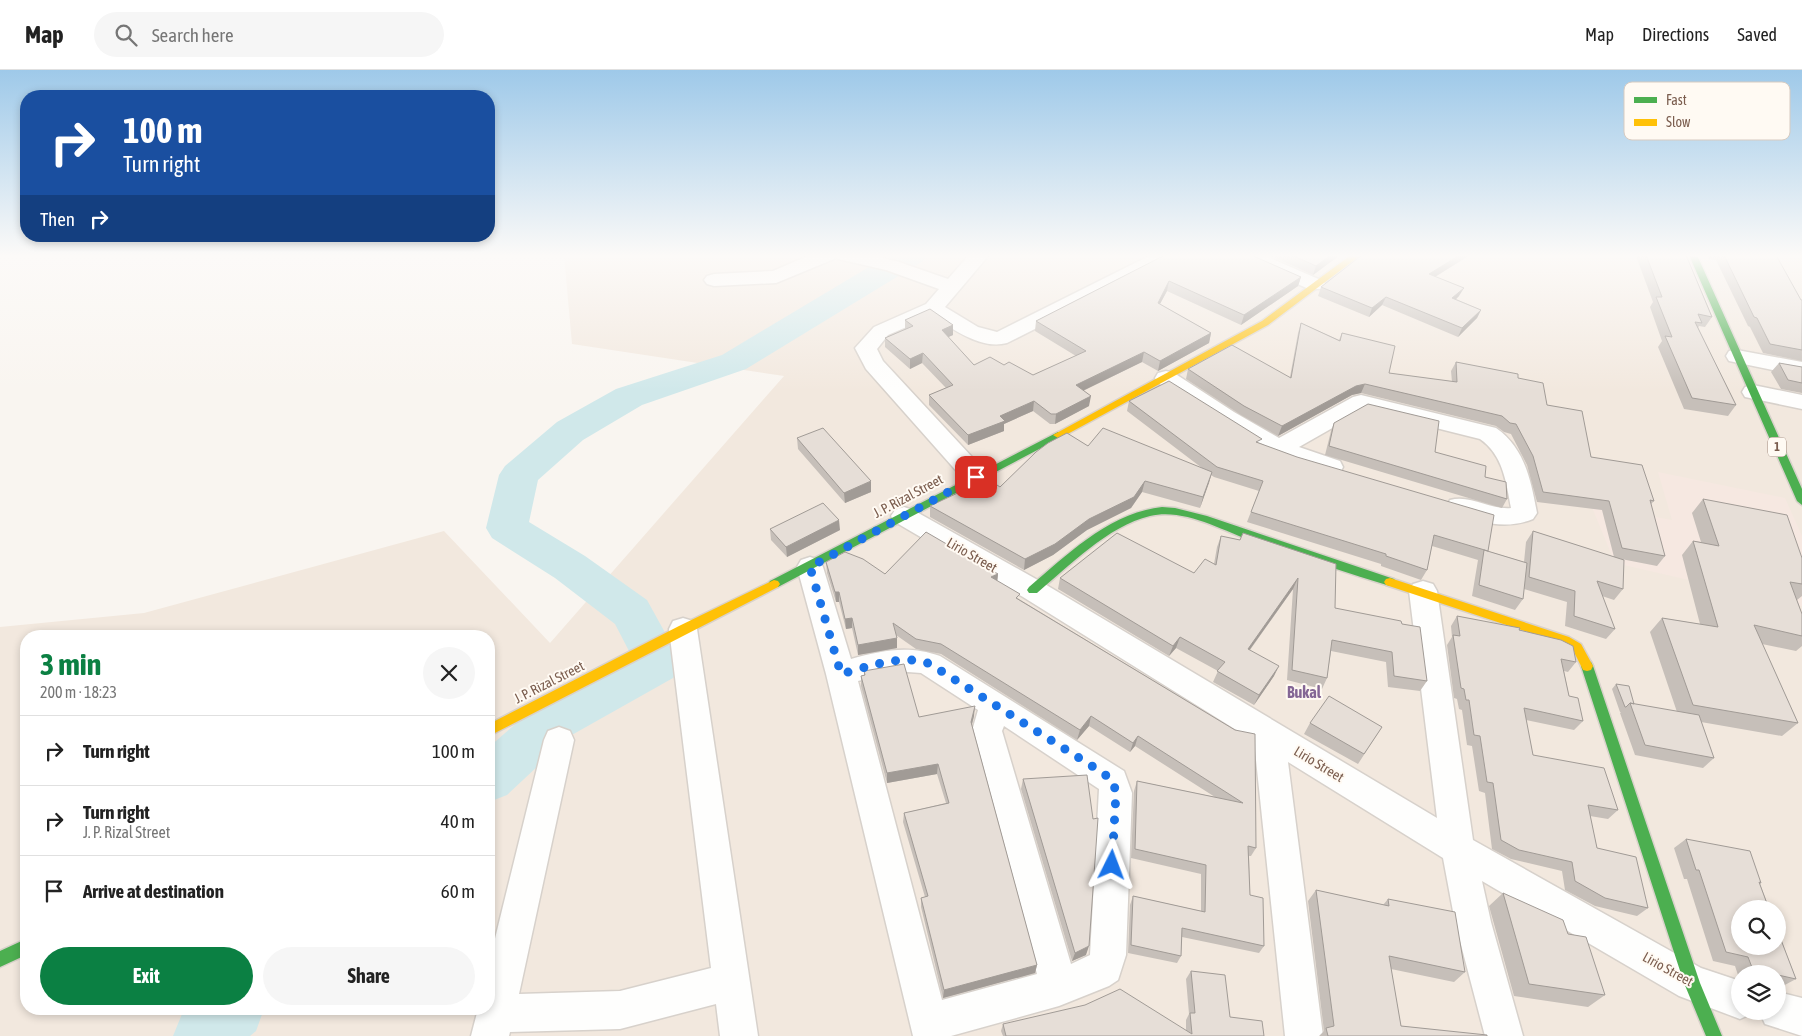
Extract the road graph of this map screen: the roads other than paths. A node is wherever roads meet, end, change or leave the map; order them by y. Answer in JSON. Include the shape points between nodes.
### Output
{"nodes":[{"id":1,"x":940,"y":300,"type":"edge"},
{"id":2,"x":1078,"y":300,"type":"edge"},
{"id":3,"x":1297,"y":300,"type":"edge"},
{"id":4,"x":1712,"y":300,"type":"edge"},
{"id":5,"x":933,"y":308,"type":"junction"},
{"id":6,"x":1737,"y":356,"type":"junction"},
{"id":7,"x":1802,"y":368,"type":"edge"},
{"id":8,"x":1166,"y":378,"type":"junction"},
{"id":9,"x":1753,"y":392,"type":"junction"},
{"id":10,"x":1802,"y":402,"type":"edge"},
{"id":11,"x":1277,"y":449,"type":"junction"},
{"id":12,"x":1350,"y":473,"type":"edge"},
{"id":13,"x":976,"y":477,"type":"junction"},
{"id":14,"x":1436,"y":499,"type":"edge"},
{"id":15,"x":1802,"y":501,"type":"edge"},
{"id":16,"x":904,"y":516,"type":"junction"},
{"id":17,"x":810,"y":567,"type":"junction"},
{"id":18,"x":1033,"y":590,"type":"junction"},
{"id":19,"x":1424,"y":591,"type":"junction"},
{"id":20,"x":683,"y":629,"type":"junction"},
{"id":21,"x":841,"y":674,"type":"junction"},
{"id":22,"x":995,"y":705,"type":"junction"},
{"id":23,"x":495,"y":727,"type":"edge"},
{"id":24,"x":1268,"y":734,"type":"junction"},
{"id":25,"x":559,"y":740,"type":"dead end"},
{"id":26,"x":1458,"y":849,"type":"junction"},
{"id":27,"x":20,"y":950,"type":"edge"},
{"id":28,"x":0,"y":959,"type":"edge"},
{"id":29,"x":732,"y":981,"type":"junction"},
{"id":30,"x":1692,"y":983,"type":"junction"},
{"id":31,"x":1059,"y":987,"type":"junction"},
{"id":32,"x":1731,"y":997,"type":"edge"},
{"id":33,"x":1786,"y":1013,"type":"edge"},
{"id":34,"x":1802,"y":1016,"type":"edge"},
{"id":35,"x":493,"y":1024,"type":"edge"},
{"id":36,"x":930,"y":1029,"type":"edge"},
{"id":37,"x":739,"y":1036,"type":"edge"},
{"id":38,"x":1304,"y":1036,"type":"edge"},
{"id":39,"x":1504,"y":1036,"type":"edge"},
{"id":40,"x":1714,"y":1036,"type":"edge"}],
"edges":[{"from":1,"to":5,"type":"street"},
{"from":2,"to":5,"type":"street","via":[[1000,339],[971,332]]},
{"from":3,"to":8,"type":"main road","name":"J. P. Rizal Street","via":[[1265,323]]},
{"from":4,"to":6,"type":"main road","number":"1"},
{"from":5,"to":13,"type":"street","via":[[881,331],[866,348],[874,364]]},
{"from":6,"to":7,"type":"street"},
{"from":6,"to":9,"type":"main road","number":"1"},
{"from":8,"to":11,"type":"street"},
{"from":8,"to":13,"type":"main road","name":"J. P. Rizal Street"},
{"from":9,"to":10,"type":"street"},
{"from":9,"to":15,"type":"main road","number":"1"},
{"from":11,"to":12,"type":"street"},
{"from":11,"to":14,"type":"street","via":[[1361,402],[1478,431],[1499,440],[1504,446],[1518,479],[1524,513],[1503,519]]},
{"from":13,"to":16,"type":"main road","name":"J. P. Rizal Street"},
{"from":16,"to":17,"type":"main road","name":"J. P. Rizal Street"},
{"from":16,"to":18,"type":"street","name":"Lirio Street"},
{"from":17,"to":20,"type":"main road","name":"J. P. Rizal Street"},
{"from":17,"to":21,"type":"street"},
{"from":18,"to":19,"type":"main road","via":[[1065,562],[1132,518],[1162,510],[1197,518]]},
{"from":18,"to":24,"type":"street","name":"Lirio Street"},
{"from":19,"to":26,"type":"street"},
{"from":19,"to":30,"type":"main road","via":[[1577,647],[1584,658]]},
{"from":20,"to":23,"type":"main road","name":"J. P. Rizal Street"},
{"from":20,"to":29,"type":"street"},
{"from":21,"to":22,"type":"street","via":[[919,659]]},
{"from":21,"to":36,"type":"street"},
{"from":22,"to":31,"type":"street","via":[[987,730]]},
{"from":22,"to":31,"type":"street","via":[[1103,773],[1113,781],[1116,793],[1106,961],[1096,973]]},
{"from":24,"to":26,"type":"street","name":"Lirio Street"},
{"from":24,"to":38,"type":"street"},
{"from":25,"to":35,"type":"street"},
{"from":26,"to":30,"type":"street","name":"Lirio Street"},
{"from":26,"to":39,"type":"street","via":[[1473,922]]},
{"from":27,"to":28,"type":"main road"},
{"from":29,"to":35,"type":"street","via":[[620,1010]]},
{"from":29,"to":37,"type":"street"},
{"from":30,"to":32,"type":"street","name":"Lirio Street"},
{"from":30,"to":40,"type":"main road"},
{"from":31,"to":36,"type":"street"},
{"from":33,"to":34,"type":"street"}]}
